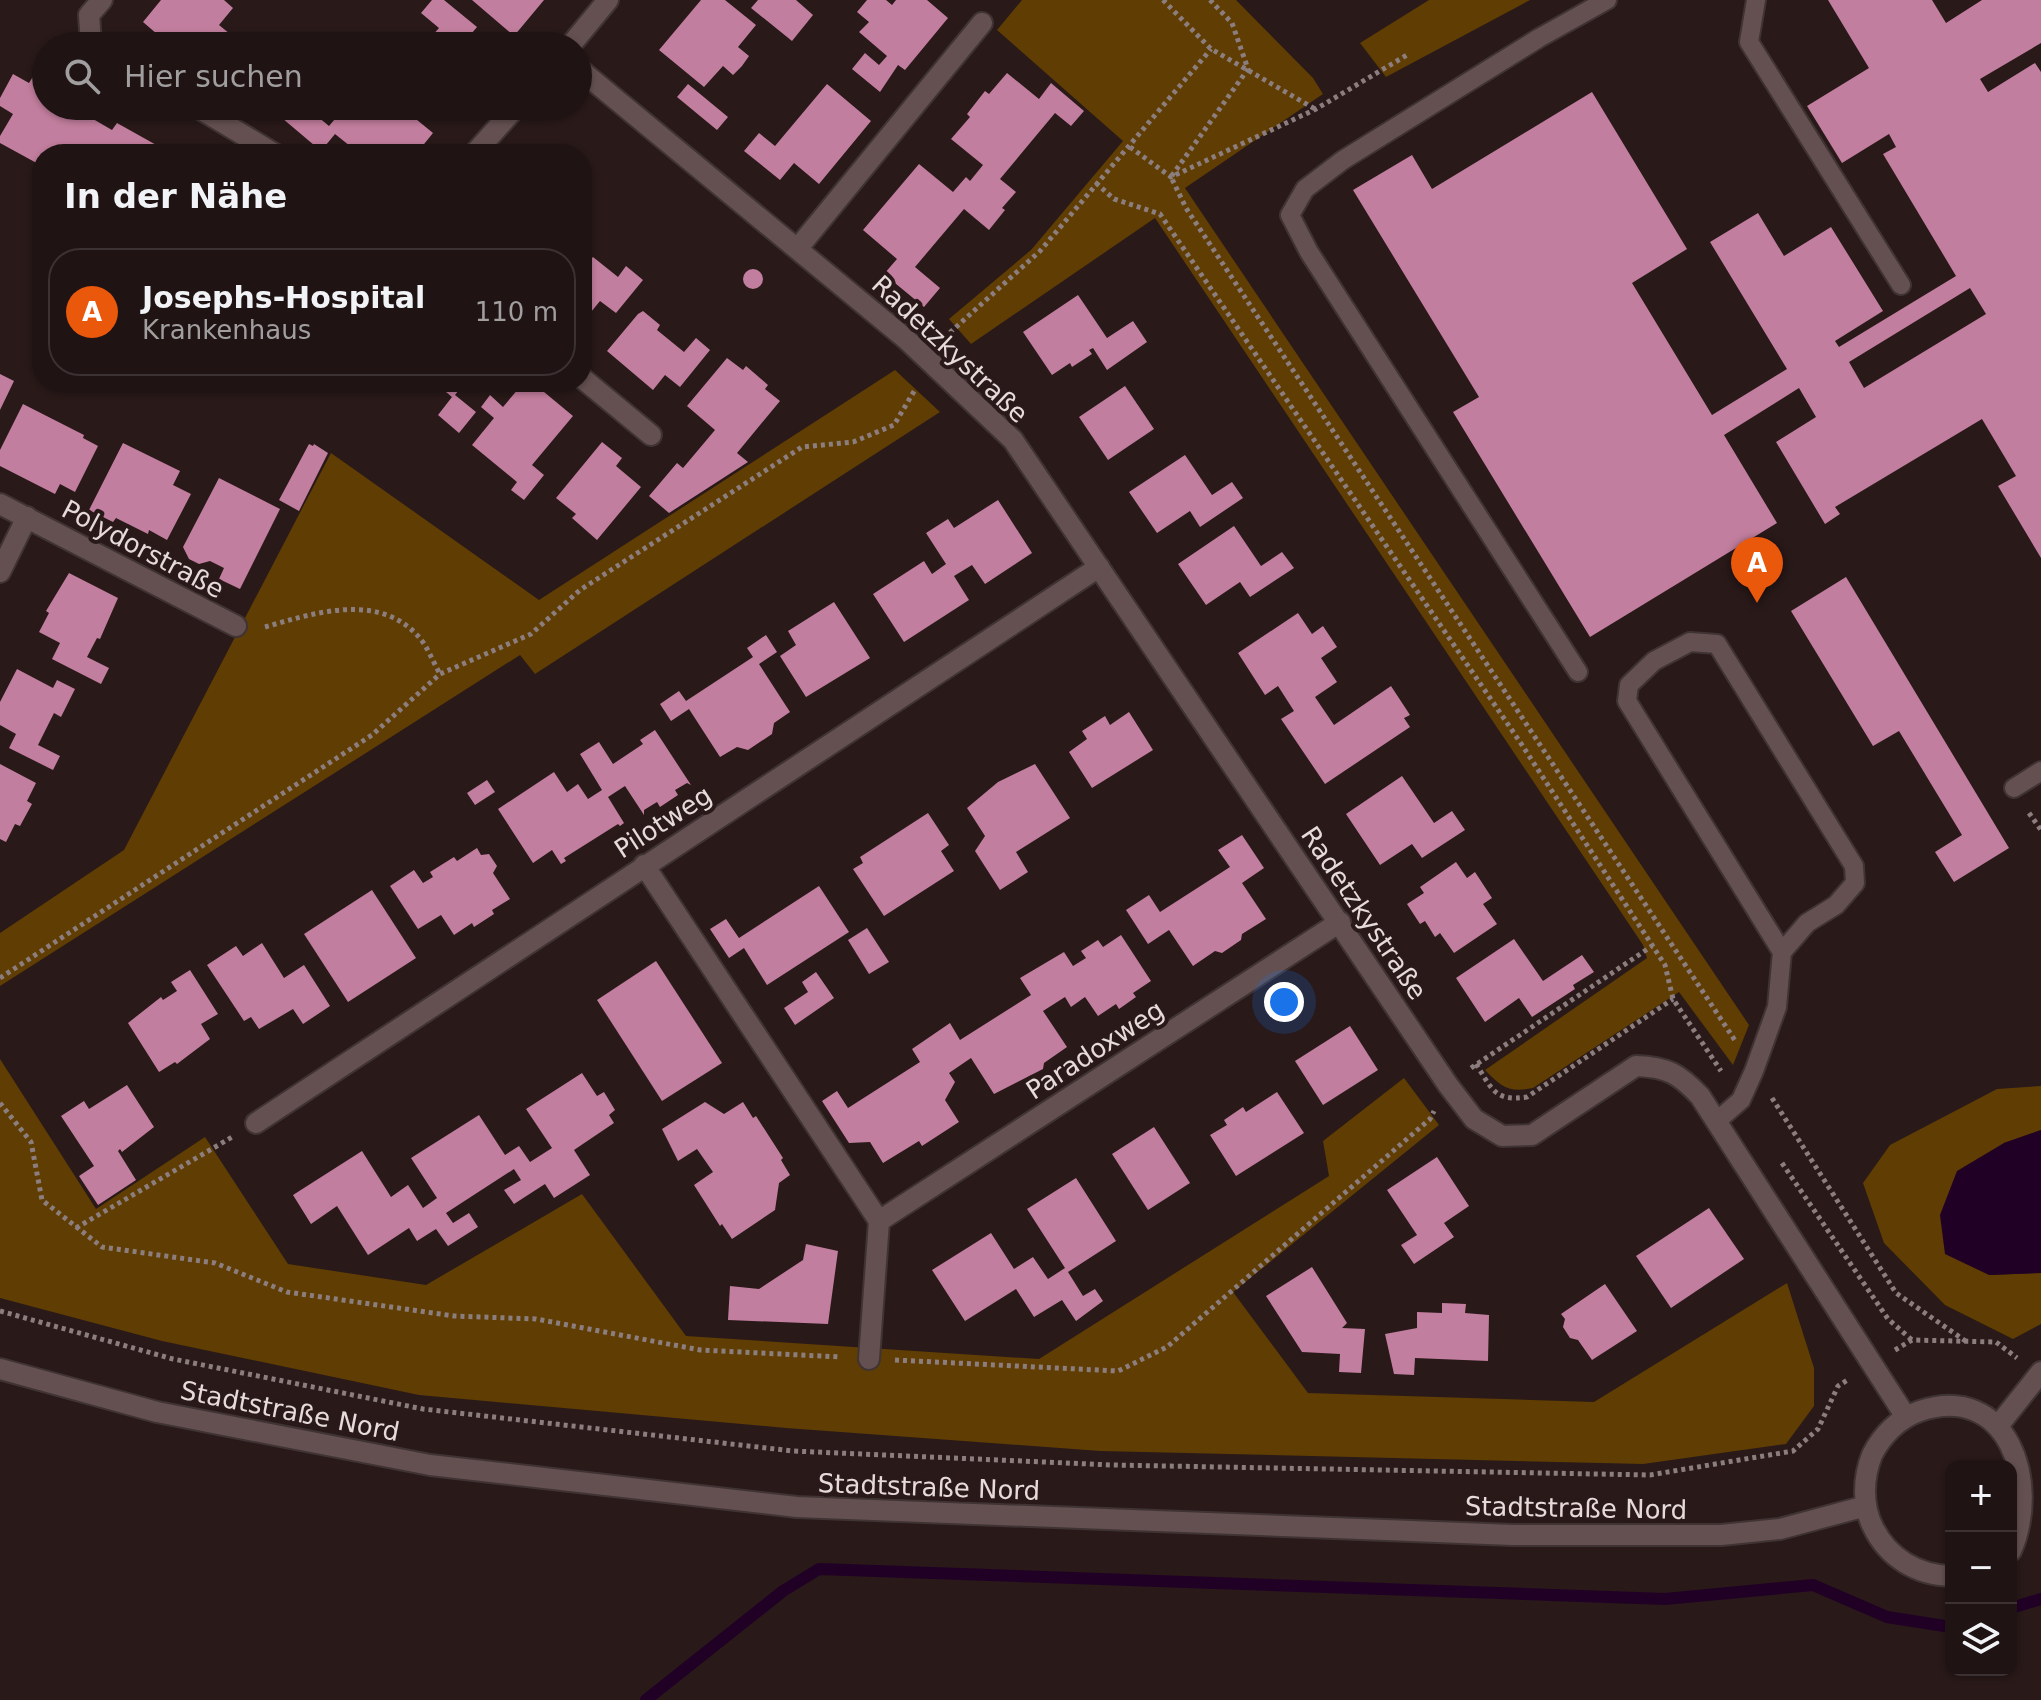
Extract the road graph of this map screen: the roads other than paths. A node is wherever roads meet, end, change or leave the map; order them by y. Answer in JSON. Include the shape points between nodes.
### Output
{"nodes":[{"id":1,"x":102,"y":0,"type":"edge"},
{"id":2,"x":608,"y":0,"type":"edge"},
{"id":3,"x":1607,"y":0,"type":"edge"},
{"id":4,"x":1755,"y":0,"type":"edge"},
{"id":5,"x":982,"y":23,"type":"dead end"},
{"id":6,"x":90,"y":32,"type":"edge"},
{"id":7,"x":582,"y":32,"type":"edge"},
{"id":8,"x":592,"y":79,"type":"edge"},
{"id":9,"x":218,"y":120,"type":"edge"},
{"id":10,"x":504,"y":120,"type":"edge"},
{"id":11,"x":258,"y":144,"type":"edge"},
{"id":12,"x":483,"y":144,"type":"edge"},
{"id":13,"x":798,"y":248,"type":"junction"},
{"id":14,"x":1901,"y":285,"type":"dead end"},
{"id":15,"x":592,"y":386,"type":"edge"},
{"id":16,"x":651,"y":435,"type":"dead end"},
{"id":17,"x":0,"y":504,"type":"edge"},
{"id":18,"x":27,"y":517,"type":"junction"},
{"id":19,"x":1099,"y":567,"type":"junction"},
{"id":20,"x":0,"y":572,"type":"edge"},
{"id":21,"x":236,"y":626,"type":"road end"},
{"id":22,"x":1578,"y":672,"type":"dead end"},
{"id":23,"x":2041,"y":771,"type":"edge"},
{"id":24,"x":2014,"y":788,"type":"dead end"},
{"id":25,"x":644,"y":865,"type":"junction"},
{"id":26,"x":1340,"y":922,"type":"junction"},
{"id":27,"x":1782,"y":952,"type":"junction"},
{"id":28,"x":1717,"y":1121,"type":"junction"},
{"id":29,"x":256,"y":1123,"type":"road end"},
{"id":30,"x":879,"y":1221,"type":"junction"},
{"id":31,"x":869,"y":1359,"type":"road end"},
{"id":32,"x":0,"y":1369,"type":"edge"},
{"id":33,"x":2040,"y":1373,"type":"edge"},
{"id":34,"x":1906,"y":1417,"type":"junction"},
{"id":35,"x":2002,"y":1421,"type":"junction"},
{"id":36,"x":1866,"y":1506,"type":"junction"},
{"id":37,"x":2037,"y":1513,"type":"edge"},
{"id":38,"x":2017,"y":1542,"type":"edge"},
{"id":39,"x":1945,"y":1575,"type":"edge"}],
"edges":[{"from":1,"to":6,"type":"street","via":[[89,15]]},
{"from":2,"to":7,"type":"street"},
{"from":3,"to":22,"type":"lane","via":[[1343,160],[1305,189],[1290,215]]},
{"from":4,"to":14,"type":"lane","via":[[1749,42]]},
{"from":5,"to":13,"type":"street"},
{"from":8,"to":13,"type":"street","name":"Radetzkystraße"},
{"from":9,"to":11,"type":"street"},
{"from":10,"to":12,"type":"street"},
{"from":13,"to":19,"type":"street","name":"Radetzkystraße","via":[[930,360],[1013,440]]},
{"from":15,"to":16,"type":"street"},
{"from":17,"to":18,"type":"street","name":"Polydorstraße"},
{"from":18,"to":20,"type":"street","name":"Polydorstraße"},
{"from":18,"to":21,"type":"street","name":"Polydorstraße"},
{"from":19,"to":25,"type":"street","name":"Pilotweg"},
{"from":19,"to":26,"type":"street","name":"Radetzkystraße"},
{"from":23,"to":24,"type":"lane"},
{"from":25,"to":29,"type":"street","name":"Pilotweg"},
{"from":25,"to":30,"type":"street"},
{"from":26,"to":28,"type":"street","name":"Radetzkystraße","via":[[1448,1085],[1474,1119],[1502,1136],[1532,1135],[1636,1066],[1680,1075]]},
{"from":26,"to":30,"type":"street","name":"Paradoxweg"},
{"from":27,"to":27,"type":"lane","via":[[1627,701],[1629,685],[1654,661],[1690,642],[1717,644],[1734,667],[1854,866],[1855,883]]},
{"from":27,"to":28,"type":"lane","via":[[1777,1007],[1754,1071],[1741,1100]]},
{"from":28,"to":34,"type":"street","name":"Radetzkystraße"},
{"from":30,"to":31,"type":"street"},
{"from":32,"to":36,"type":"street","name":"Stadtstraße Nord","via":[[157,1412],[430,1465],[797,1507],[1513,1535],[1721,1535],[1780,1529]]},
{"from":33,"to":35,"type":"street"},
{"from":34,"to":35,"type":"street","via":[[1951,1405],[1987,1412]]},
{"from":34,"to":36,"type":"street","via":[[1876,1447],[1865,1480]]},
{"from":35,"to":37,"type":"street","via":[[2020,1439],[2034,1470]]},
{"from":36,"to":39,"type":"street","via":[[1875,1531],[1891,1552],[1921,1571]]},
{"from":37,"to":38,"type":"street"}]}
